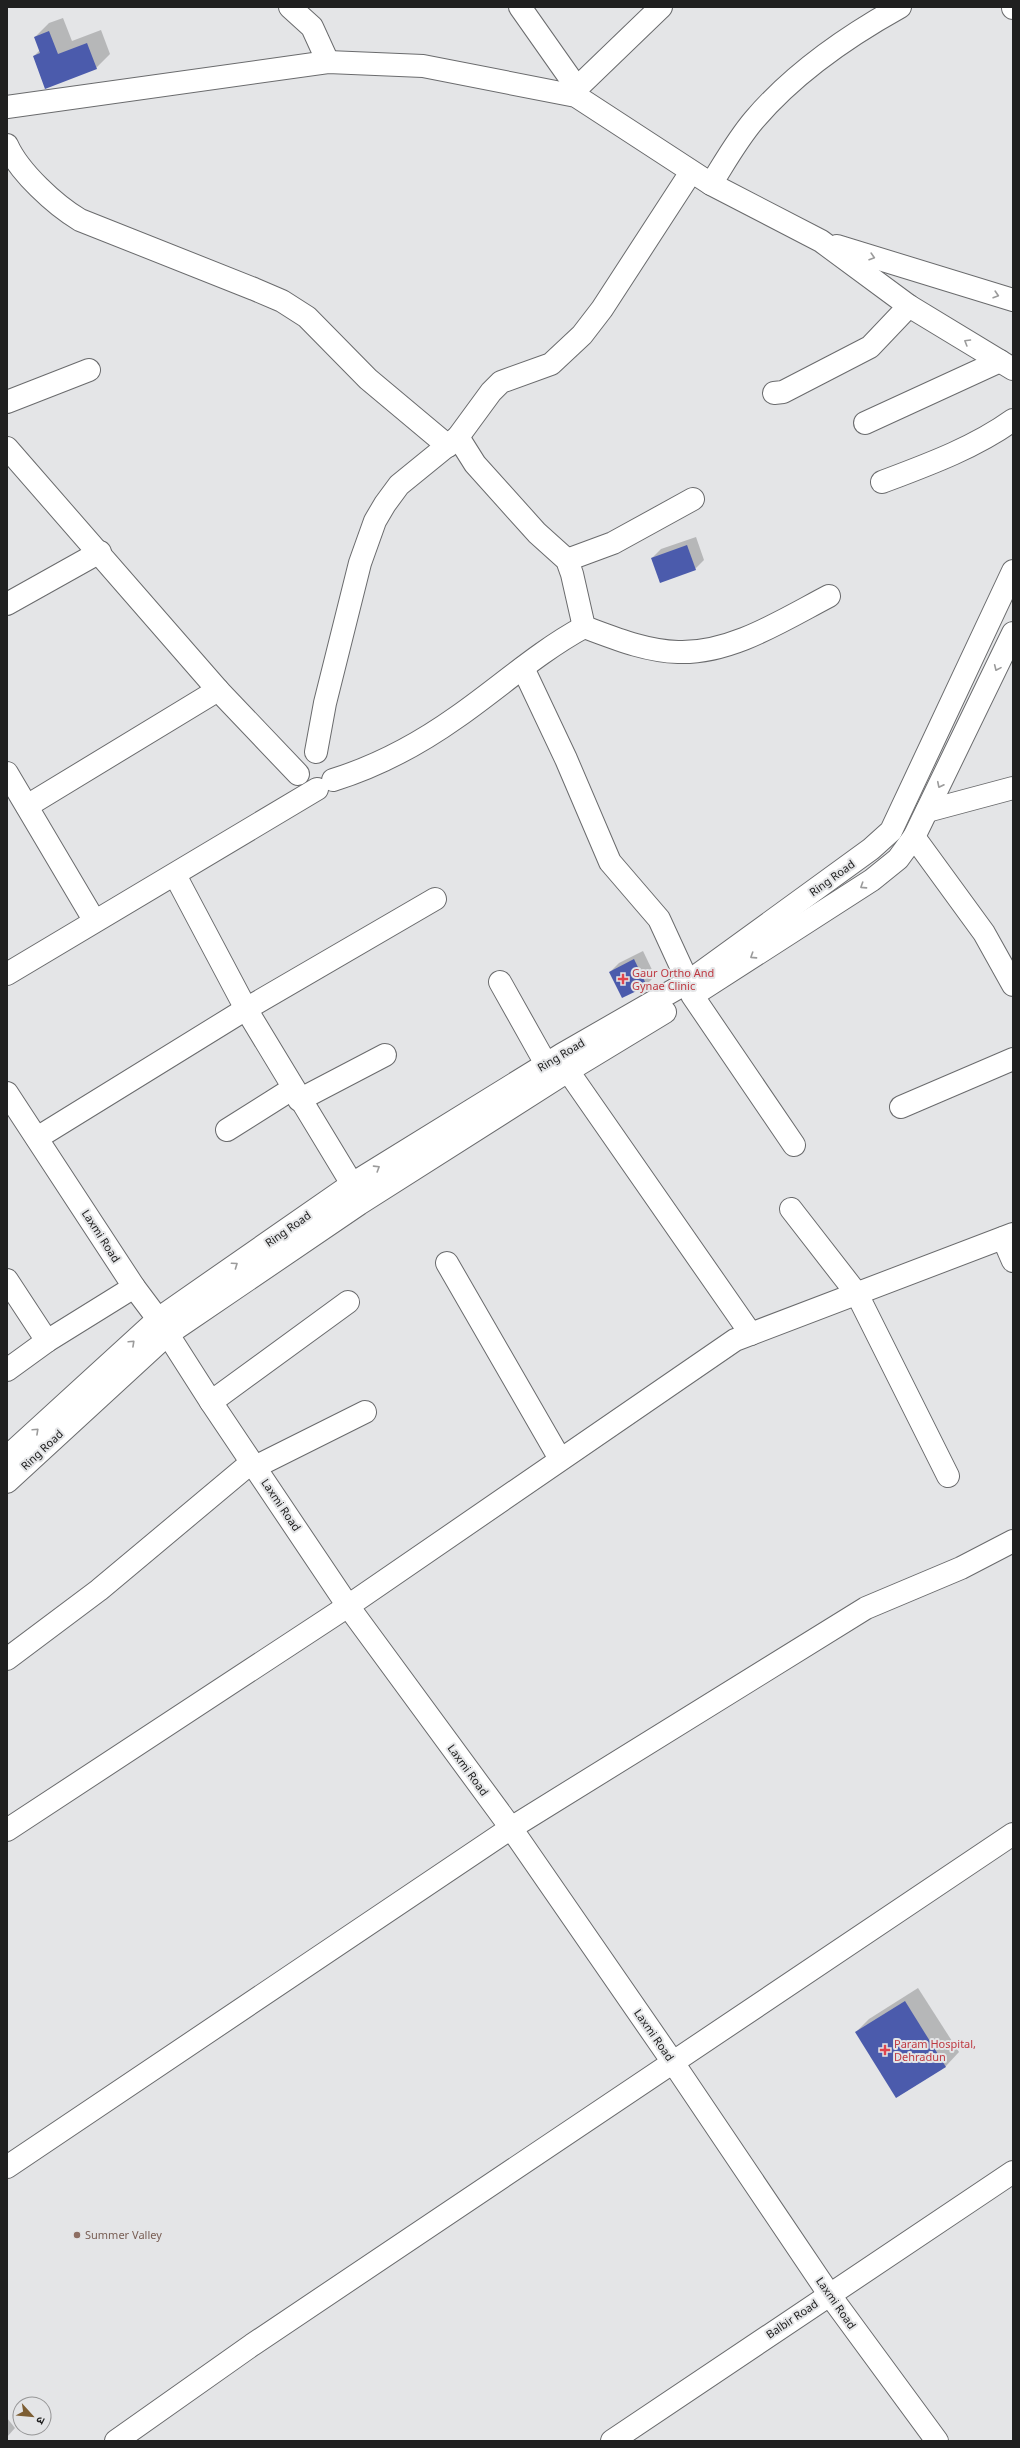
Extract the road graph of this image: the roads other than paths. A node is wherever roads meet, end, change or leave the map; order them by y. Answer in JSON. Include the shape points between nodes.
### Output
{"nodes":[{"id":1,"x":290,"y":7,"type":"edge"},
{"id":2,"x":520,"y":7,"type":"edge"},
{"id":3,"x":661,"y":7,"type":"edge"},
{"id":4,"x":900,"y":7,"type":"edge"},
{"id":5,"x":328,"y":62,"type":"junction"},
{"id":6,"x":577,"y":92,"type":"junction"},
{"id":7,"x":7,"y":107,"type":"edge"},
{"id":8,"x":7,"y":145,"type":"edge"},
{"id":9,"x":691,"y":172,"type":"junction"},
{"id":10,"x":712,"y":184,"type":"junction"},
{"id":11,"x":821,"y":241,"type":"junction"},
{"id":12,"x":1013,"y":300,"type":"edge"},
{"id":13,"x":909,"y":306,"type":"junction"},
{"id":14,"x":1006,"y":366,"type":"edge"},
{"id":15,"x":89,"y":370,"type":"dead end"},
{"id":16,"x":774,"y":394,"type":"dead end"},
{"id":17,"x":7,"y":402,"type":"edge"},
{"id":18,"x":1013,"y":420,"type":"edge"},
{"id":19,"x":865,"y":423,"type":"dead end"},
{"id":20,"x":453,"y":441,"type":"junction"},
{"id":21,"x":7,"y":448,"type":"edge"},
{"id":22,"x":882,"y":482,"type":"dead end"},
{"id":23,"x":693,"y":499,"type":"dead end"},
{"id":24,"x":100,"y":552,"type":"junction"},
{"id":25,"x":567,"y":560,"type":"junction"},
{"id":26,"x":1013,"y":571,"type":"edge"},
{"id":27,"x":829,"y":596,"type":"dead end"},
{"id":28,"x":7,"y":604,"type":"edge"},
{"id":29,"x":584,"y":627,"type":"junction"},
{"id":30,"x":1013,"y":633,"type":"edge"},
{"id":31,"x":523,"y":668,"type":"junction"},
{"id":32,"x":218,"y":690,"type":"junction"},
{"id":33,"x":316,"y":752,"type":"junction"},
{"id":34,"x":7,"y":772,"type":"edge"},
{"id":35,"x":298,"y":774,"type":"junction"},
{"id":36,"x":325,"y":785,"type":"junction"},
{"id":37,"x":1013,"y":788,"type":"edge"},
{"id":38,"x":27,"y":806,"type":"junction"},
{"id":39,"x":927,"y":811,"type":"junction"},
{"id":40,"x":914,"y":837,"type":"junction"},
{"id":41,"x":175,"y":875,"type":"junction"},
{"id":42,"x":435,"y":899,"type":"dead end"},
{"id":43,"x":94,"y":920,"type":"junction"},
{"id":44,"x":7,"y":974,"type":"edge"},
{"id":45,"x":500,"y":982,"type":"dead end"},
{"id":46,"x":1013,"y":985,"type":"edge"},
{"id":47,"x":690,"y":988,"type":"junction"},
{"id":48,"x":246,"y":1009,"type":"junction"},
{"id":49,"x":385,"y":1055,"type":"dead end"},
{"id":50,"x":1013,"y":1059,"type":"edge"},
{"id":51,"x":546,"y":1064,"type":"junction"},
{"id":52,"x":568,"y":1070,"type":"junction"},
{"id":53,"x":7,"y":1093,"type":"edge"},
{"id":54,"x":296,"y":1095,"type":"junction"},
{"id":55,"x":901,"y":1107,"type":"dead end"},
{"id":56,"x":227,"y":1130,"type":"dead end"},
{"id":57,"x":37,"y":1138,"type":"junction"},
{"id":58,"x":794,"y":1145,"type":"dead end"},
{"id":59,"x":352,"y":1184,"type":"junction"},
{"id":60,"x":791,"y":1209,"type":"dead end"},
{"id":61,"x":1008,"y":1236,"type":"edge"},
{"id":62,"x":1013,"y":1260,"type":"edge"},
{"id":63,"x":447,"y":1263,"type":"dead end"},
{"id":64,"x":7,"y":1280,"type":"edge"},
{"id":65,"x":134,"y":1287,"type":"junction"},
{"id":66,"x":857,"y":1294,"type":"junction"},
{"id":67,"x":348,"y":1302,"type":"dead end"},
{"id":68,"x":163,"y":1326,"type":"junction"},
{"id":69,"x":751,"y":1334,"type":"junction"},
{"id":70,"x":47,"y":1341,"type":"junction"},
{"id":71,"x":7,"y":1370,"type":"edge"},
{"id":72,"x":211,"y":1402,"type":"junction"},
{"id":73,"x":364,"y":1412,"type":"dead end"},
{"id":74,"x":7,"y":1457,"type":"edge"},
{"id":75,"x":560,"y":1459,"type":"junction"},
{"id":76,"x":253,"y":1464,"type":"junction"},
{"id":77,"x":948,"y":1476,"type":"dead end"},
{"id":78,"x":7,"y":1482,"type":"edge"},
{"id":79,"x":1013,"y":1541,"type":"edge"},
{"id":80,"x":348,"y":1606,"type":"junction"},
{"id":81,"x":7,"y":1659,"type":"edge"},
{"id":82,"x":9,"y":1824,"type":"edge"},
{"id":83,"x":511,"y":1828,"type":"junction"},
{"id":84,"x":1013,"y":1834,"type":"edge"},
{"id":85,"x":672,"y":2061,"type":"junction"},
{"id":86,"x":7,"y":2167,"type":"edge"},
{"id":87,"x":1013,"y":2172,"type":"edge"},
{"id":88,"x":829,"y":2294,"type":"junction"},
{"id":89,"x":116,"y":2441,"type":"edge"},
{"id":90,"x":612,"y":2441,"type":"edge"},
{"id":91,"x":937,"y":2441,"type":"edge"}],
"edges":[{"from":1,"to":5,"type":"street","via":[[312,27]]},
{"from":2,"to":6,"type":"street"},
{"from":3,"to":6,"type":"street"},
{"from":4,"to":10,"type":"street","via":[[858,31],[783,90],[754,120],[735,145]]},
{"from":5,"to":6,"type":"street","via":[[423,66]]},
{"from":5,"to":7,"type":"street"},
{"from":6,"to":9,"type":"street"},
{"from":8,"to":20,"type":"street","via":[[24,171],[64,211],[80,220],[282,301],[307,318],[368,378]]},
{"from":9,"to":10,"type":"street"},
{"from":9,"to":20,"type":"street","via":[[602,309],[582,335],[551,364],[501,382]]},
{"from":10,"to":11,"type":"street"},
{"from":11,"to":12,"type":"street","one_way":true},
{"from":11,"to":13,"type":"street"},
{"from":14,"to":13,"type":"street","one_way":true},
{"from":13,"to":16,"type":"street","via":[[870,347],[783,392]]},
{"from":14,"to":19,"type":"street"},
{"from":15,"to":17,"type":"street"},
{"from":18,"to":22,"type":"street","via":[[944,458]]},
{"from":20,"to":25,"type":"street","via":[[536,533]]},
{"from":20,"to":33,"type":"street","via":[[399,485],[375,521],[358,570],[325,703]]},
{"from":21,"to":24,"type":"street"},
{"from":23,"to":25,"type":"street","via":[[612,543]]},
{"from":24,"to":28,"type":"street"},
{"from":24,"to":32,"type":"street"},
{"from":25,"to":29,"type":"street"},
{"from":26,"to":47,"type":"street","name":"Ring Road","via":[[891,831]]},
{"from":27,"to":29,"type":"street","via":[[741,640],[679,652],[646,648]]},
{"from":29,"to":31,"type":"street","via":[[559,640]]},
{"from":30,"to":39,"type":"street","name":"Ring Road","one_way":true},
{"from":31,"to":36,"type":"street","via":[[457,717],[398,754]]},
{"from":31,"to":47,"type":"street","via":[[610,862],[659,919]]},
{"from":32,"to":35,"type":"street"},
{"from":32,"to":38,"type":"street"},
{"from":33,"to":35,"type":"street","via":[[304,756]]},
{"from":33,"to":36,"type":"street","via":[[322,752],[332,759],[335,769]]},
{"from":34,"to":38,"type":"street"},
{"from":35,"to":36,"type":"street","via":[[307,787]]},
{"from":36,"to":41,"type":"street"},
{"from":37,"to":39,"type":"street"},
{"from":38,"to":43,"type":"street"},
{"from":39,"to":40,"type":"street","name":"Ring Road"},
{"from":40,"to":46,"type":"street","via":[[984,933]]},
{"from":40,"to":47,"type":"street","name":"Ring Road","one_way":true,"via":[[898,859],[872,880]]},
{"from":41,"to":43,"type":"street"},
{"from":41,"to":48,"type":"street"},
{"from":42,"to":48,"type":"street"},
{"from":43,"to":44,"type":"street"},
{"from":45,"to":51,"type":"street"},
{"from":47,"to":51,"type":"street","name":"Ring Road"},
{"from":47,"to":52,"type":"street","name":"Ring Road"},
{"from":47,"to":58,"type":"street"},
{"from":48,"to":54,"type":"street"},
{"from":48,"to":57,"type":"street"},
{"from":49,"to":54,"type":"street"},
{"from":50,"to":55,"type":"street"},
{"from":59,"to":51,"type":"street","name":"Ring Road","one_way":true},
{"from":52,"to":68,"type":"street","name":"Ring Road"},
{"from":52,"to":69,"type":"street"},
{"from":53,"to":57,"type":"street","name":"Laxmi Road"},
{"from":54,"to":56,"type":"street"},
{"from":54,"to":59,"type":"street"},
{"from":57,"to":65,"type":"street","name":"Laxmi Road"},
{"from":68,"to":59,"type":"street","name":"Ring Road","one_way":true},
{"from":60,"to":66,"type":"street"},
{"from":61,"to":62,"type":"street"},
{"from":61,"to":66,"type":"street"},
{"from":63,"to":75,"type":"street"},
{"from":64,"to":70,"type":"street"},
{"from":65,"to":68,"type":"street","name":"Laxmi Road"},
{"from":65,"to":70,"type":"street"},
{"from":66,"to":69,"type":"street"},
{"from":66,"to":77,"type":"street"},
{"from":67,"to":72,"type":"street"},
{"from":68,"to":72,"type":"street","name":"Laxmi Road"},
{"from":74,"to":68,"type":"street","name":"Ring Road","one_way":true},
{"from":68,"to":78,"type":"street","name":"Ring Road"},
{"from":69,"to":75,"type":"street","via":[[735,1340]]},
{"from":70,"to":71,"type":"street"},
{"from":72,"to":76,"type":"street","name":"Laxmi Road"},
{"from":73,"to":76,"type":"street"},
{"from":75,"to":80,"type":"street"},
{"from":76,"to":80,"type":"street","name":"Laxmi Road"},
{"from":76,"to":81,"type":"street","via":[[99,1590]]},
{"from":79,"to":83,"type":"street","via":[[961,1568],[866,1608]]},
{"from":80,"to":82,"type":"street"},
{"from":80,"to":83,"type":"street","name":"Laxmi Road"},
{"from":83,"to":85,"type":"street","name":"Laxmi Road"},
{"from":83,"to":86,"type":"street"},
{"from":84,"to":85,"type":"street"},
{"from":85,"to":88,"type":"street","name":"Laxmi Road"},
{"from":85,"to":89,"type":"street","via":[[252,2345]]},
{"from":87,"to":88,"type":"street","name":"Balbir Road"},
{"from":88,"to":90,"type":"street","name":"Balbir Road"},
{"from":88,"to":91,"type":"street","name":"Laxmi Road"}]}
